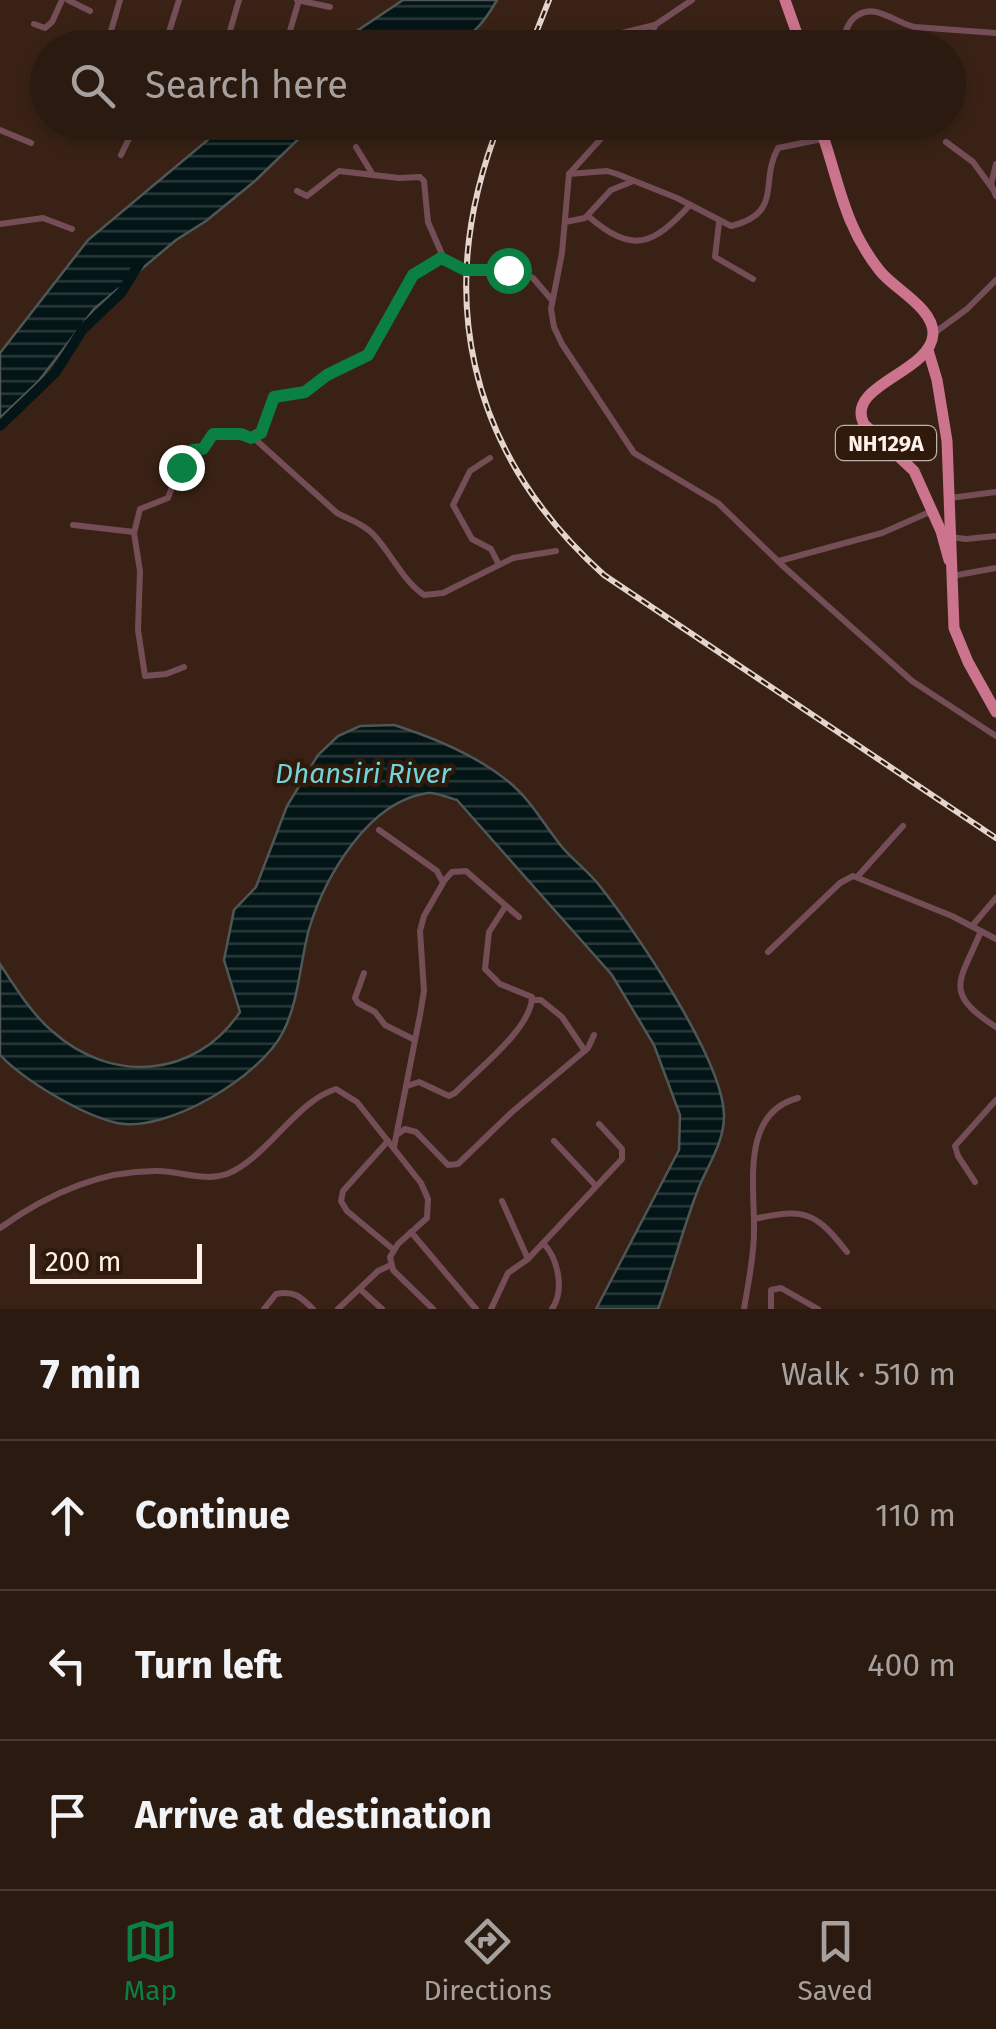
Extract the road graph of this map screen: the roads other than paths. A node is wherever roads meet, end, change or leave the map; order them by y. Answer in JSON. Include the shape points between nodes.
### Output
{"nodes":[{"id":1,"x":65,"y":0,"type":"edge"},
{"id":2,"x":120,"y":0,"type":"edge"},
{"id":3,"x":179,"y":0,"type":"edge"},
{"id":4,"x":239,"y":0,"type":"edge"},
{"id":5,"x":298,"y":0,"type":"edge"},
{"id":6,"x":692,"y":0,"type":"edge"},
{"id":7,"x":785,"y":0,"type":"edge"},
{"id":8,"x":330,"y":7,"type":"dead end"},
{"id":9,"x":90,"y":11,"type":"dead end"},
{"id":10,"x":34,"y":24,"type":"dead end"},
{"id":11,"x":655,"y":25,"type":"junction"},
{"id":12,"x":111,"y":30,"type":"edge"},
{"id":13,"x":170,"y":30,"type":"edge"},
{"id":14,"x":230,"y":30,"type":"edge"},
{"id":15,"x":290,"y":30,"type":"edge"},
{"id":16,"x":634,"y":30,"type":"edge"},
{"id":17,"x":652,"y":30,"type":"edge"},
{"id":18,"x":796,"y":30,"type":"edge"},
{"id":19,"x":847,"y":30,"type":"edge"},
{"id":20,"x":956,"y":30,"type":"edge"},
{"id":21,"x":966,"y":31,"type":"edge"},
{"id":22,"x":996,"y":33,"type":"edge"},
{"id":23,"x":0,"y":130,"type":"edge"},
{"id":24,"x":128,"y":140,"type":"edge"},
{"id":25,"x":600,"y":140,"type":"edge"},
{"id":26,"x":819,"y":140,"type":"edge"},
{"id":27,"x":824,"y":140,"type":"edge"},
{"id":28,"x":946,"y":142,"type":"dead end"},
{"id":29,"x":31,"y":144,"type":"dead end"},
{"id":30,"x":356,"y":147,"type":"dead end"},
{"id":31,"x":121,"y":155,"type":"dead end"},
{"id":32,"x":996,"y":164,"type":"edge"},
{"id":33,"x":570,"y":174,"type":"junction"},
{"id":34,"x":373,"y":175,"type":"junction"},
{"id":35,"x":632,"y":182,"type":"junction"},
{"id":36,"x":296,"y":190,"type":"dead end"},
{"id":37,"x":994,"y":192,"type":"edge"},
{"id":38,"x":690,"y":205,"type":"junction"},
{"id":39,"x":588,"y":216,"type":"junction"},
{"id":40,"x":564,"y":222,"type":"junction"},
{"id":41,"x":719,"y":223,"type":"junction"},
{"id":42,"x":0,"y":224,"type":"edge"},
{"id":43,"x":72,"y":229,"type":"dead end"},
{"id":44,"x":444,"y":259,"type":"junction"},
{"id":45,"x":753,"y":280,"type":"dead end"},
{"id":46,"x":996,"y":280,"type":"edge"},
{"id":47,"x":552,"y":300,"type":"junction"},
{"id":48,"x":933,"y":335,"type":"junction"},
{"id":49,"x":928,"y":350,"type":"junction"},
{"id":50,"x":261,"y":433,"type":"junction"},
{"id":51,"x":490,"y":458,"type":"dead end"},
{"id":52,"x":996,"y":492,"type":"edge"},
{"id":53,"x":950,"y":498,"type":"junction"},
{"id":54,"x":932,"y":511,"type":"junction"},
{"id":55,"x":73,"y":525,"type":"dead end"},
{"id":56,"x":134,"y":532,"type":"junction"},
{"id":57,"x":950,"y":536,"type":"junction"},
{"id":58,"x":996,"y":536,"type":"edge"},
{"id":59,"x":556,"y":551,"type":"dead end"},
{"id":60,"x":949,"y":560,"type":"junction"},
{"id":61,"x":778,"y":562,"type":"junction"},
{"id":62,"x":498,"y":565,"type":"junction"},
{"id":63,"x":996,"y":568,"type":"edge"},
{"id":64,"x":950,"y":576,"type":"junction"},
{"id":65,"x":184,"y":668,"type":"dead end"},
{"id":66,"x":996,"y":712,"type":"edge"},
{"id":67,"x":996,"y":736,"type":"edge"},
{"id":68,"x":903,"y":826,"type":"dead end"},
{"id":69,"x":379,"y":830,"type":"dead end"},
{"id":70,"x":858,"y":876,"type":"junction"},
{"id":71,"x":442,"y":883,"type":"junction"},
{"id":72,"x":996,"y":898,"type":"edge"},
{"id":73,"x":505,"y":907,"type":"junction"},
{"id":74,"x":519,"y":918,"type":"dead end"},
{"id":75,"x":972,"y":926,"type":"junction"},
{"id":76,"x":981,"y":931,"type":"junction"},
{"id":77,"x":996,"y":938,"type":"edge"},
{"id":78,"x":768,"y":952,"type":"dead end"},
{"id":79,"x":364,"y":973,"type":"dead end"},
{"id":80,"x":534,"y":1000,"type":"junction"},
{"id":81,"x":996,"y":1027,"type":"edge"},
{"id":82,"x":594,"y":1035,"type":"dead end"},
{"id":83,"x":415,"y":1040,"type":"junction"},
{"id":84,"x":585,"y":1050,"type":"junction"},
{"id":85,"x":406,"y":1087,"type":"junction"},
{"id":86,"x":798,"y":1098,"type":"dead end"},
{"id":87,"x":996,"y":1100,"type":"edge"},
{"id":88,"x":600,"y":1124,"type":"dead end"},
{"id":89,"x":397,"y":1134,"type":"junction"},
{"id":90,"x":554,"y":1141,"type":"dead end"},
{"id":91,"x":391,"y":1144,"type":"junction"},
{"id":92,"x":976,"y":1182,"type":"dead end"},
{"id":93,"x":596,"y":1186,"type":"junction"},
{"id":94,"x":502,"y":1201,"type":"dead end"},
{"id":95,"x":754,"y":1218,"type":"junction"},
{"id":96,"x":0,"y":1228,"type":"edge"},
{"id":97,"x":411,"y":1232,"type":"junction"},
{"id":98,"x":543,"y":1243,"type":"junction"},
{"id":99,"x":394,"y":1250,"type":"junction"},
{"id":100,"x":847,"y":1252,"type":"dead end"},
{"id":101,"x":528,"y":1259,"type":"junction"},
{"id":102,"x":391,"y":1265,"type":"junction"},
{"id":103,"x":360,"y":1289,"type":"junction"},
{"id":104,"x":264,"y":1309,"type":"edge"},
{"id":105,"x":313,"y":1309,"type":"edge"},
{"id":106,"x":338,"y":1309,"type":"edge"},
{"id":107,"x":382,"y":1309,"type":"edge"},
{"id":108,"x":432,"y":1309,"type":"edge"},
{"id":109,"x":476,"y":1309,"type":"edge"},
{"id":110,"x":492,"y":1309,"type":"edge"},
{"id":111,"x":552,"y":1309,"type":"edge"},
{"id":112,"x":744,"y":1309,"type":"edge"},
{"id":113,"x":771,"y":1309,"type":"edge"},
{"id":114,"x":818,"y":1309,"type":"edge"}],
"edges":[{"from":1,"to":9,"type":"street"},
{"from":1,"to":10,"type":"street","via":[[50,25]]},
{"from":2,"to":12,"type":"street"},
{"from":3,"to":13,"type":"street"},
{"from":4,"to":14,"type":"street"},
{"from":5,"to":8,"type":"street"},
{"from":5,"to":15,"type":"street"},
{"from":6,"to":11,"type":"street"},
{"from":7,"to":18,"type":"highway"},
{"from":11,"to":16,"type":"street"},
{"from":11,"to":17,"type":"street"},
{"from":19,"to":20,"type":"street","via":[[868,12],[887,13],[904,25]]},
{"from":21,"to":22,"type":"street"},
{"from":23,"to":29,"type":"street"},
{"from":24,"to":31,"type":"street"},
{"from":25,"to":33,"type":"street"},
{"from":26,"to":41,"type":"street","via":[[778,148],[764,208],[737,225]]},
{"from":27,"to":48,"type":"highway","via":[[856,236],[889,282],[926,314]]},
{"from":28,"to":37,"type":"street","via":[[973,162]]},
{"from":30,"to":34,"type":"street"},
{"from":32,"to":37,"type":"street"},
{"from":33,"to":35,"type":"street","via":[[607,171]]},
{"from":33,"to":40,"type":"street"},
{"from":34,"to":36,"type":"street","via":[[339,171],[309,195]]},
{"from":34,"to":44,"type":"street","via":[[422,179],[428,222]]},
{"from":35,"to":38,"type":"street"},
{"from":35,"to":39,"type":"street","via":[[610,190]]},
{"from":38,"to":39,"type":"street","via":[[649,240],[614,235]]},
{"from":38,"to":41,"type":"street"},
{"from":39,"to":40,"type":"street"},
{"from":40,"to":47,"type":"street"},
{"from":41,"to":45,"type":"street","via":[[715,257]]},
{"from":42,"to":43,"type":"street","via":[[43,218]]},
{"from":44,"to":47,"type":"street","via":[[465,270],[518,271]]},
{"from":44,"to":50,"type":"street","via":[[413,275],[368,355],[305,392],[272,398]]},
{"from":46,"to":48,"type":"street"},
{"from":47,"to":61,"type":"street","via":[[557,334],[629,448],[718,503]]},
{"from":48,"to":49,"type":"highway"},
{"from":49,"to":53,"type":"highway","number":"NH129A","via":[[938,380]]},
{"from":49,"to":54,"type":"highway","number":"NH129A","via":[[872,392],[860,410],[864,424],[914,471]]},
{"from":50,"to":56,"type":"street","via":[[213,434],[179,469],[168,498],[138,511]]},
{"from":50,"to":62,"type":"street","via":[[258,442],[337,513],[371,532],[419,592],[443,593]]},
{"from":51,"to":62,"type":"street","via":[[470,471],[453,505],[472,539],[490,549]]},
{"from":52,"to":53,"type":"street"},
{"from":53,"to":57,"type":"highway","number":"NH129A"},
{"from":54,"to":60,"type":"highway","number":"NH129A"},
{"from":54,"to":61,"type":"street"},
{"from":55,"to":56,"type":"street"},
{"from":56,"to":65,"type":"street","via":[[144,674]]},
{"from":57,"to":58,"type":"street"},
{"from":57,"to":60,"type":"highway","number":"NH129A"},
{"from":59,"to":62,"type":"street"},
{"from":60,"to":64,"type":"highway","number":"NH129A"},
{"from":61,"to":67,"type":"street","via":[[912,681]]},
{"from":63,"to":64,"type":"street"},
{"from":64,"to":66,"type":"highway","number":"NH129A","via":[[956,637]]},
{"from":68,"to":70,"type":"street"},
{"from":69,"to":71,"type":"street","via":[[437,871]]},
{"from":70,"to":75,"type":"street"},
{"from":70,"to":78,"type":"street","via":[[840,883]]},
{"from":71,"to":73,"type":"street","via":[[452,872],[466,871]]},
{"from":71,"to":83,"type":"street","via":[[420,931],[424,991]]},
{"from":72,"to":75,"type":"street"},
{"from":73,"to":74,"type":"street"},
{"from":73,"to":80,"type":"street","via":[[489,932],[485,969],[493,980]]},
{"from":75,"to":76,"type":"street"},
{"from":76,"to":77,"type":"street"},
{"from":76,"to":81,"type":"street","via":[[959,992]]},
{"from":79,"to":83,"type":"street","via":[[358,1003]]},
{"from":80,"to":84,"type":"street","via":[[562,1017]]},
{"from":80,"to":85,"type":"street","via":[[519,1028],[455,1093],[419,1082]]},
{"from":82,"to":84,"type":"street"},
{"from":83,"to":85,"type":"street"},
{"from":84,"to":89,"type":"street","via":[[458,1164],[448,1165],[413,1131]]},
{"from":85,"to":89,"type":"street"},
{"from":86,"to":95,"type":"street","via":[[782,1102],[760,1126],[752,1171]]},
{"from":87,"to":92,"type":"street","via":[[955,1146]]},
{"from":88,"to":93,"type":"street","via":[[624,1152]]},
{"from":89,"to":91,"type":"street"},
{"from":90,"to":93,"type":"street"},
{"from":91,"to":96,"type":"street","via":[[355,1100],[333,1089],[229,1173],[112,1174]]},
{"from":91,"to":97,"type":"street","via":[[428,1198],[427,1218]]},
{"from":91,"to":99,"type":"street","via":[[341,1196],[343,1206]]},
{"from":93,"to":98,"type":"street"},
{"from":94,"to":101,"type":"street"},
{"from":95,"to":100,"type":"street","via":[[812,1216]]},
{"from":95,"to":112,"type":"street"},
{"from":97,"to":99,"type":"street"},
{"from":97,"to":109,"type":"street"},
{"from":98,"to":101,"type":"street"},
{"from":98,"to":111,"type":"street","via":[[556,1264],[559,1294]]},
{"from":99,"to":102,"type":"street"},
{"from":101,"to":110,"type":"street","via":[[508,1274]]},
{"from":102,"to":103,"type":"street"},
{"from":102,"to":108,"type":"street"},
{"from":103,"to":106,"type":"street"},
{"from":103,"to":107,"type":"street"},
{"from":104,"to":105,"type":"street","via":[[276,1294],[289,1292]]},
{"from":113,"to":114,"type":"street","via":[[774,1288],[792,1291]]}]}
